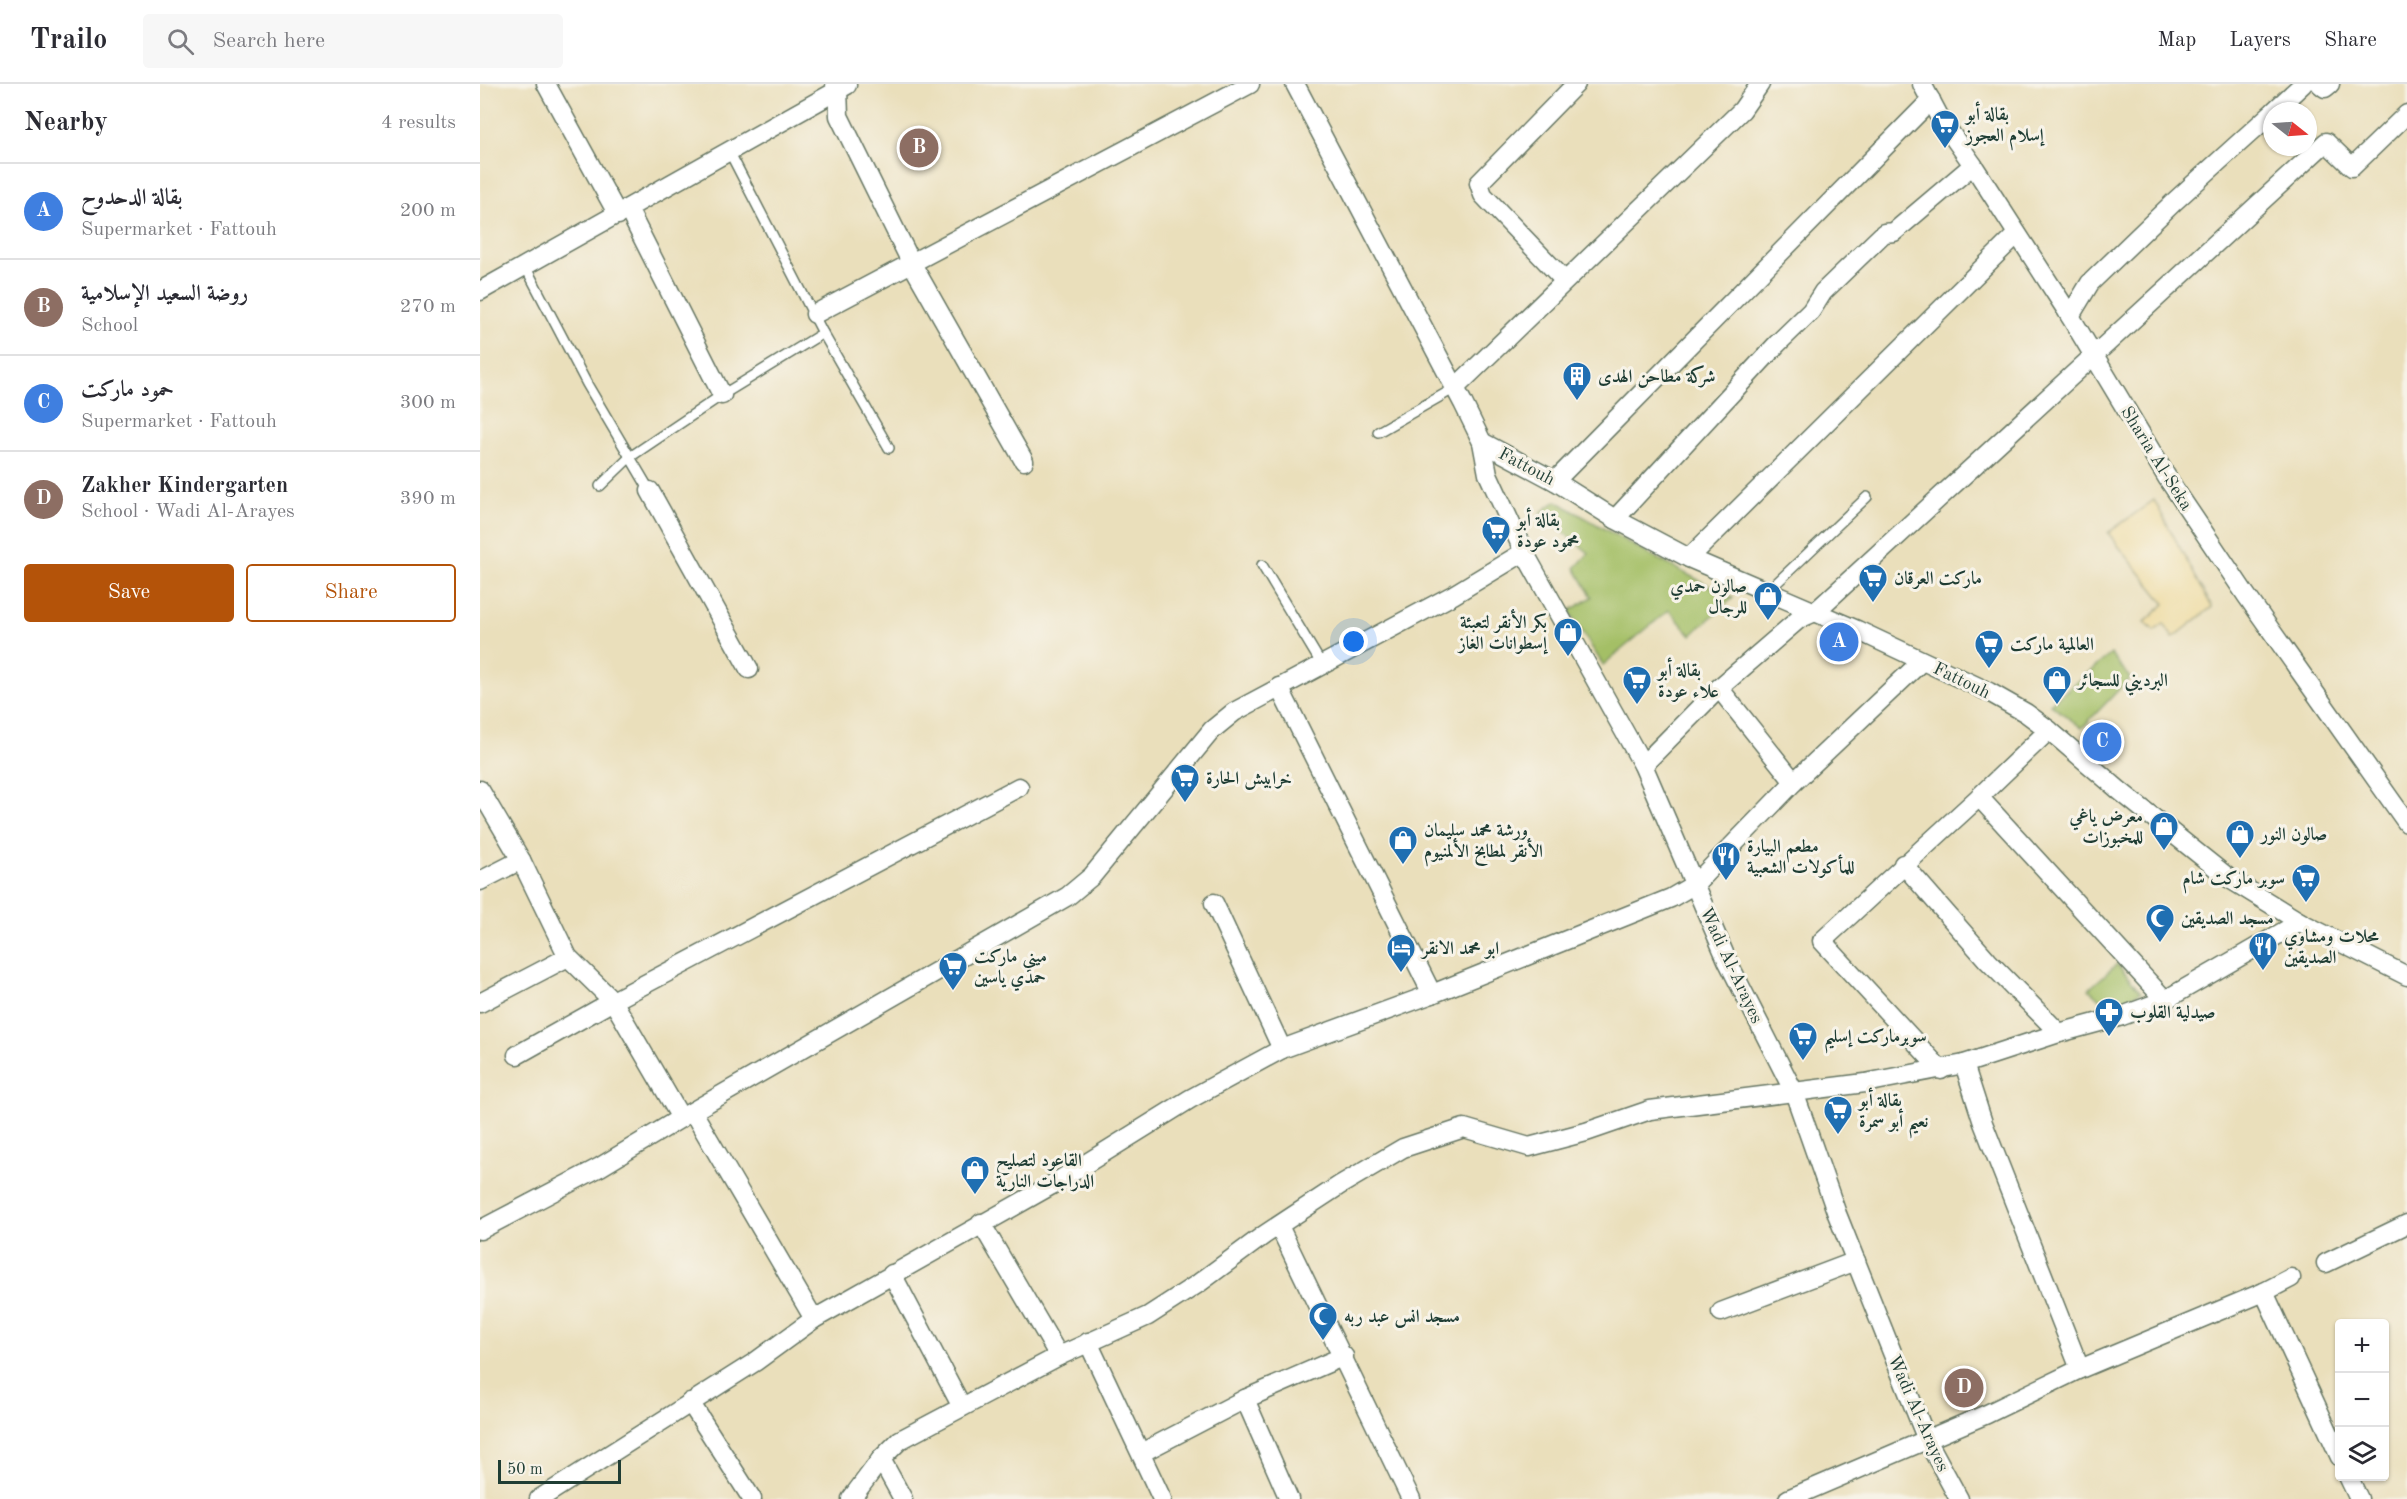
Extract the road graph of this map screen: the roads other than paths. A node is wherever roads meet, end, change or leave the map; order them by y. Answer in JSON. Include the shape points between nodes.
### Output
{"nodes":[{"id":1,"x":546,"y":84,"type":"edge"},
{"id":2,"x":1250,"y":84,"type":"edge"},
{"id":3,"x":1295,"y":84,"type":"edge"},
{"id":4,"x":1576,"y":84,"type":"edge"},
{"id":5,"x":1760,"y":84,"type":"edge"},
{"id":6,"x":2304,"y":84,"type":"edge"},
{"id":7,"x":2320,"y":84,"type":"edge"},
{"id":8,"x":2330,"y":84,"type":"edge"},
{"id":9,"x":840,"y":86,"type":"edge"},
{"id":10,"x":1927,"y":92,"type":"edge"},
{"id":11,"x":2284,"y":102,"type":"edge"},
{"id":12,"x":2407,"y":114,"type":"edge"},
{"id":13,"x":2263,"y":121,"type":"edge"},
{"id":14,"x":729,"y":151,"type":"junction"},
{"id":15,"x":1973,"y":165,"type":"junction"},
{"id":16,"x":623,"y":212,"type":"junction"},
{"id":17,"x":2017,"y":234,"type":"junction"},
{"id":18,"x":912,"y":264,"type":"junction"},
{"id":19,"x":525,"y":266,"type":"junction"},
{"id":20,"x":1564,"y":280,"type":"junction"},
{"id":21,"x":480,"y":291,"type":"edge"},
{"id":22,"x":815,"y":314,"type":"junction"},
{"id":23,"x":2070,"y":316,"type":"junction"},
{"id":24,"x":823,"y":333,"type":"junction"},
{"id":25,"x":2093,"y":354,"type":"junction"},
{"id":26,"x":722,"y":395,"type":"junction"},
{"id":27,"x":1459,"y":395,"type":"junction"},
{"id":28,"x":1378,"y":432,"type":"dead end"},
{"id":29,"x":1482,"y":442,"type":"junction"},
{"id":30,"x":889,"y":448,"type":"dead end"},
{"id":31,"x":630,"y":457,"type":"junction"},
{"id":32,"x":1024,"y":461,"type":"dead end"},
{"id":33,"x":1555,"y":481,"type":"junction"},
{"id":34,"x":600,"y":486,"type":"dead end"},
{"id":35,"x":650,"y":491,"type":"joint"},
{"id":36,"x":1867,"y":497,"type":"dead end"},
{"id":37,"x":1615,"y":519,"type":"junction"},
{"id":38,"x":1524,"y":552,"type":"junction"},
{"id":39,"x":1689,"y":558,"type":"junction"},
{"id":40,"x":1262,"y":565,"type":"dead end"},
{"id":41,"x":1767,"y":592,"type":"junction"},
{"id":42,"x":1815,"y":612,"type":"junction"},
{"id":43,"x":1922,"y":661,"type":"junction"},
{"id":44,"x":1322,"y":665,"type":"junction"},
{"id":45,"x":749,"y":669,"type":"dead end"},
{"id":46,"x":1279,"y":687,"type":"junction"},
{"id":47,"x":1719,"y":688,"type":"junction"},
{"id":48,"x":2049,"y":730,"type":"junction"},
{"id":49,"x":1643,"y":765,"type":"junction"},
{"id":50,"x":1794,"y":782,"type":"junction"},
{"id":51,"x":1019,"y":787,"type":"dead end"},
{"id":52,"x":480,"y":790,"type":"edge"},
{"id":53,"x":1979,"y":797,"type":"junction"},
{"id":54,"x":2407,"y":823,"type":"edge"},
{"id":55,"x":521,"y":860,"type":"junction"},
{"id":56,"x":1903,"y":864,"type":"junction"},
{"id":57,"x":480,"y":881,"type":"edge"},
{"id":58,"x":1695,"y":884,"type":"junction"},
{"id":59,"x":1214,"y":903,"type":"dead end"},
{"id":60,"x":2300,"y":921,"type":"junction"},
{"id":61,"x":568,"y":957,"type":"junction"},
{"id":62,"x":2407,"y":976,"type":"edge"},
{"id":63,"x":1432,"y":994,"type":"junction"},
{"id":64,"x":2165,"y":1000,"type":"junction"},
{"id":65,"x":613,"y":1001,"type":"junction"},
{"id":66,"x":480,"y":1003,"type":"edge"},
{"id":67,"x":2059,"y":1032,"type":"junction"},
{"id":68,"x":1282,"y":1049,"type":"junction"},
{"id":69,"x":517,"y":1055,"type":"dead end"},
{"id":70,"x":1964,"y":1064,"type":"junction"},
{"id":71,"x":1941,"y":1070,"type":"junction"},
{"id":72,"x":1794,"y":1092,"type":"junction"},
{"id":73,"x":687,"y":1115,"type":"junction"},
{"id":74,"x":981,"y":1223,"type":"junction"},
{"id":75,"x":2407,"y":1224,"type":"edge"},
{"id":76,"x":1279,"y":1226,"type":"junction"},
{"id":77,"x":480,"y":1230,"type":"edge"},
{"id":78,"x":1856,"y":1261,"type":"junction"},
{"id":79,"x":2326,"y":1263,"type":"dead end"},
{"id":80,"x":892,"y":1274,"type":"junction"},
{"id":81,"x":2291,"y":1278,"type":"dead end"},
{"id":82,"x":2264,"y":1292,"type":"junction"},
{"id":83,"x":1721,"y":1312,"type":"dead end"},
{"id":84,"x":814,"y":1319,"type":"junction"},
{"id":85,"x":1088,"y":1342,"type":"junction"},
{"id":86,"x":1059,"y":1356,"type":"junction"},
{"id":87,"x":1344,"y":1356,"type":"junction"},
{"id":88,"x":2080,"y":1369,"type":"junction"},
{"id":89,"x":1245,"y":1399,"type":"junction"},
{"id":90,"x":690,"y":1402,"type":"junction"},
{"id":91,"x":962,"y":1407,"type":"junction"},
{"id":92,"x":1928,"y":1440,"type":"junction"},
{"id":93,"x":2335,"y":1446,"type":"edge"},
{"id":94,"x":1141,"y":1453,"type":"junction"},
{"id":95,"x":880,"y":1460,"type":"junction"},
{"id":96,"x":2350,"y":1481,"type":"edge"},
{"id":97,"x":539,"y":1499,"type":"edge"},
{"id":98,"x":752,"y":1499,"type":"edge"},
{"id":99,"x":851,"y":1499,"type":"edge"},
{"id":100,"x":903,"y":1499,"type":"edge"},
{"id":101,"x":1162,"y":1499,"type":"edge"},
{"id":102,"x":1289,"y":1499,"type":"edge"},
{"id":103,"x":1411,"y":1499,"type":"edge"},
{"id":104,"x":1788,"y":1499,"type":"edge"},
{"id":105,"x":1959,"y":1499,"type":"edge"},
{"id":106,"x":2359,"y":1499,"type":"edge"}],
"edges":[{"from":1,"to":16,"type":"street"},
{"from":2,"to":18,"type":"street"},
{"from":3,"to":27,"type":"street"},
{"from":4,"to":20,"type":"street","via":[[1479,183],[1483,195]]},
{"from":5,"to":20,"type":"street","via":[[1742,110]]},
{"from":6,"to":11,"type":"street"},
{"from":7,"to":8,"type":"street","via":[[2325,88]]},
{"from":9,"to":14,"type":"street"},
{"from":9,"to":18,"type":"street","via":[[839,116]]},
{"from":10,"to":15,"type":"street","name":"Sharia Al-Seka"},
{"from":10,"to":33,"type":"street"},
{"from":12,"to":25,"type":"street","via":[[2352,167],[2326,142]]},
{"from":13,"to":23,"type":"street","via":[[2090,283]]},
{"from":14,"to":16,"type":"street"},
{"from":14,"to":22,"type":"lane"},
{"from":15,"to":17,"type":"street","name":"Sharia Al-Seka"},
{"from":15,"to":37,"type":"street","via":[[1894,232],[1884,233],[1823,292],[1811,311]]},
{"from":16,"to":19,"type":"street"},
{"from":16,"to":26,"type":"street"},
{"from":17,"to":23,"type":"street","name":"Sharia Al-Seka"},
{"from":17,"to":39,"type":"street"},
{"from":18,"to":22,"type":"street"},
{"from":18,"to":32,"type":"street"},
{"from":19,"to":21,"type":"street"},
{"from":19,"to":31,"type":"lane"},
{"from":20,"to":27,"type":"street"},
{"from":22,"to":24,"type":"lane"},
{"from":23,"to":25,"type":"street","name":"Sharia Al-Seka"},
{"from":24,"to":26,"type":"lane"},
{"from":24,"to":30,"type":"lane"},
{"from":25,"to":42,"type":"street"},
{"from":25,"to":54,"type":"street","name":"Sharia Al-Seka","via":[[2207,537]]},
{"from":26,"to":31,"type":"lane"},
{"from":27,"to":28,"type":"lane"},
{"from":27,"to":29,"type":"street","name":"Wadi Al-Arayes"},
{"from":29,"to":33,"type":"street","name":"Fattouh"},
{"from":29,"to":38,"type":"street","name":"Wadi Al-Arayes","via":[[1488,474]]},
{"from":31,"to":34,"type":"lane"},
{"from":31,"to":35,"type":"lane"},
{"from":33,"to":37,"type":"street","name":"Fattouh"},
{"from":35,"to":45,"type":"street"},
{"from":36,"to":41,"type":"lane"},
{"from":37,"to":39,"type":"street","name":"Fattouh"},
{"from":38,"to":44,"type":"street","via":[[1454,595]]},
{"from":38,"to":49,"type":"street","name":"Wadi Al-Arayes"},
{"from":39,"to":41,"type":"street","name":"Fattouh"},
{"from":40,"to":44,"type":"lane"},
{"from":41,"to":42,"type":"street","name":"Fattouh"},
{"from":42,"to":43,"type":"street","name":"Fattouh"},
{"from":42,"to":47,"type":"street","via":[[1799,619]]},
{"from":43,"to":48,"type":"street","name":"Fattouh","via":[[1989,692]]},
{"from":43,"to":50,"type":"street"},
{"from":44,"to":46,"type":"street"},
{"from":46,"to":63,"type":"street"},
{"from":46,"to":73,"type":"street","via":[[1280,690],[1234,712],[1212,730],[1092,876],[1068,896]]},
{"from":47,"to":49,"type":"street"},
{"from":47,"to":50,"type":"street"},
{"from":48,"to":53,"type":"street"},
{"from":48,"to":60,"type":"street","name":"Fattouh","via":[[2230,879]]},
{"from":49,"to":58,"type":"street","name":"Wadi Al-Arayes"},
{"from":50,"to":58,"type":"street"},
{"from":51,"to":65,"type":"street"},
{"from":52,"to":55,"type":"street"},
{"from":53,"to":56,"type":"street"},
{"from":53,"to":64,"type":"street"},
{"from":55,"to":57,"type":"street"},
{"from":55,"to":61,"type":"street"},
{"from":56,"to":67,"type":"street","via":[[1988,960]]},
{"from":56,"to":71,"type":"street","via":[[1822,940]]},
{"from":58,"to":63,"type":"street","via":[[1671,898]]},
{"from":58,"to":72,"type":"street","name":"Wadi Al-Arayes","via":[[1727,960]]},
{"from":59,"to":68,"type":"street"},
{"from":60,"to":62,"type":"street","name":"Fattouh"},
{"from":60,"to":64,"type":"street"},
{"from":61,"to":65,"type":"street"},
{"from":61,"to":66,"type":"street"},
{"from":63,"to":68,"type":"street"},
{"from":64,"to":67,"type":"street"},
{"from":65,"to":69,"type":"street"},
{"from":65,"to":73,"type":"street"},
{"from":67,"to":70,"type":"street"},
{"from":68,"to":74,"type":"street"},
{"from":70,"to":71,"type":"street"},
{"from":70,"to":88,"type":"street","via":[[1983,1123]]},
{"from":71,"to":72,"type":"street"},
{"from":72,"to":76,"type":"street","via":[[1650,1110],[1529,1147],[1464,1128],[1403,1148]]},
{"from":72,"to":78,"type":"street","name":"Wadi Al-Arayes"},
{"from":73,"to":77,"type":"street","via":[[600,1167]]},
{"from":73,"to":84,"type":"street"},
{"from":74,"to":80,"type":"street"},
{"from":74,"to":86,"type":"street"},
{"from":75,"to":79,"type":"street"},
{"from":76,"to":85,"type":"street","via":[[1148,1316]]},
{"from":76,"to":87,"type":"street"},
{"from":78,"to":83,"type":"street"},
{"from":78,"to":92,"type":"street","name":"Wadi Al-Arayes"},
{"from":80,"to":84,"type":"street"},
{"from":80,"to":91,"type":"street"},
{"from":81,"to":82,"type":"street"},
{"from":82,"to":88,"type":"street"},
{"from":82,"to":93,"type":"street"},
{"from":84,"to":90,"type":"street"},
{"from":85,"to":86,"type":"street"},
{"from":85,"to":94,"type":"street"},
{"from":86,"to":91,"type":"street"},
{"from":87,"to":89,"type":"street"},
{"from":87,"to":103,"type":"street"},
{"from":88,"to":92,"type":"street"},
{"from":89,"to":94,"type":"street"},
{"from":89,"to":102,"type":"street"},
{"from":90,"to":97,"type":"street"},
{"from":90,"to":98,"type":"street"},
{"from":91,"to":95,"type":"street","via":[[900,1440]]},
{"from":92,"to":104,"type":"street"},
{"from":92,"to":105,"type":"street","name":"Wadi Al-Arayes"},
{"from":94,"to":101,"type":"street"},
{"from":95,"to":99,"type":"street"},
{"from":95,"to":100,"type":"street"},
{"from":96,"to":106,"type":"street"}]}
